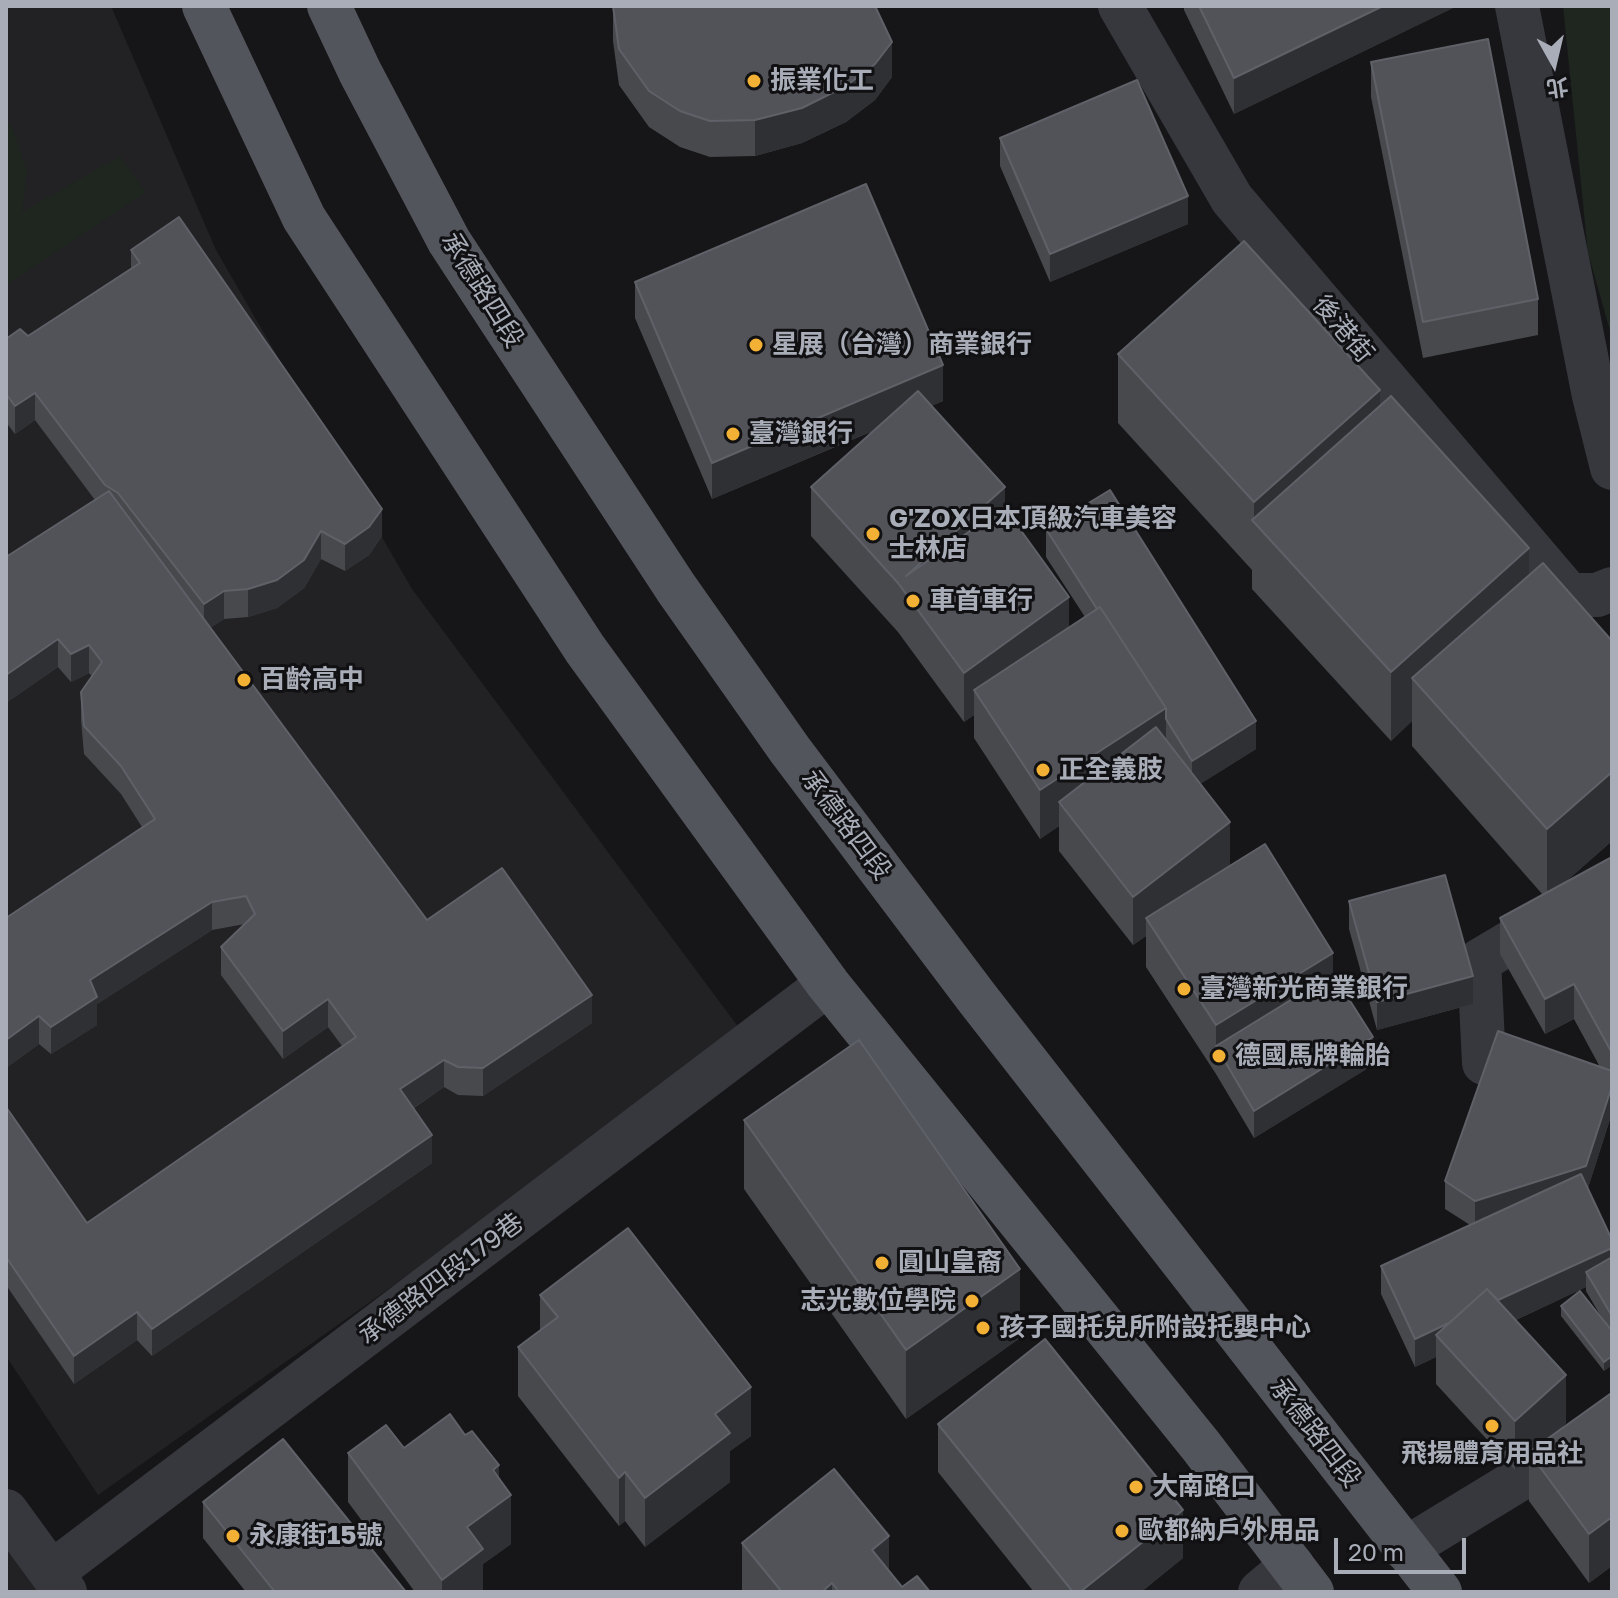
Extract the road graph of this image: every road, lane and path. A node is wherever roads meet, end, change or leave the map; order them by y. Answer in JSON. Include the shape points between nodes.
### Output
{"nodes":[{"id":1,"x":204,"y":6,"type":"edge"},
{"id":2,"x":329,"y":6,"type":"edge"},
{"id":3,"x":1120,"y":6,"type":"edge"},
{"id":4,"x":1517,"y":6,"type":"edge"},
{"id":5,"x":1612,"y":468,"type":"edge"},
{"id":6,"x":1612,"y":589,"type":"edge"},
{"id":7,"x":1612,"y":882,"type":"edge"},
{"id":8,"x":828,"y":984,"type":"junction"},
{"id":9,"x":1484,"y":1063,"type":"edge"},
{"id":10,"x":1612,"y":1423,"type":"edge"},
{"id":11,"x":6,"y":1511,"type":"edge"},
{"id":12,"x":1405,"y":1549,"type":"junction"},
{"id":13,"x":58,"y":1582,"type":"edge"},
{"id":14,"x":1288,"y":1583,"type":"edge"},
{"id":15,"x":1440,"y":1592,"type":"edge"}],
"edges":[{"from":1,"to":8,"type":"main road","via":[[304,218],[585,649]]},
{"from":2,"to":12,"type":"main road","name":"承德路四段","via":[[449,241],[684,600],[977,998]]},
{"from":3,"to":6,"type":"street","name":"後港街","via":[[1232,199],[1569,595]]},
{"from":4,"to":5,"type":"street"},
{"from":7,"to":9,"type":"street","via":[[1479,961]]},
{"from":8,"to":13,"type":"street","name":"承德路四段179巷"},
{"from":8,"to":14,"type":"main road","via":[[1201,1446]]},
{"from":10,"to":12,"type":"street"},
{"from":11,"to":13,"type":"street"},
{"from":12,"to":15,"type":"main road","name":"承德路四段"}]}
